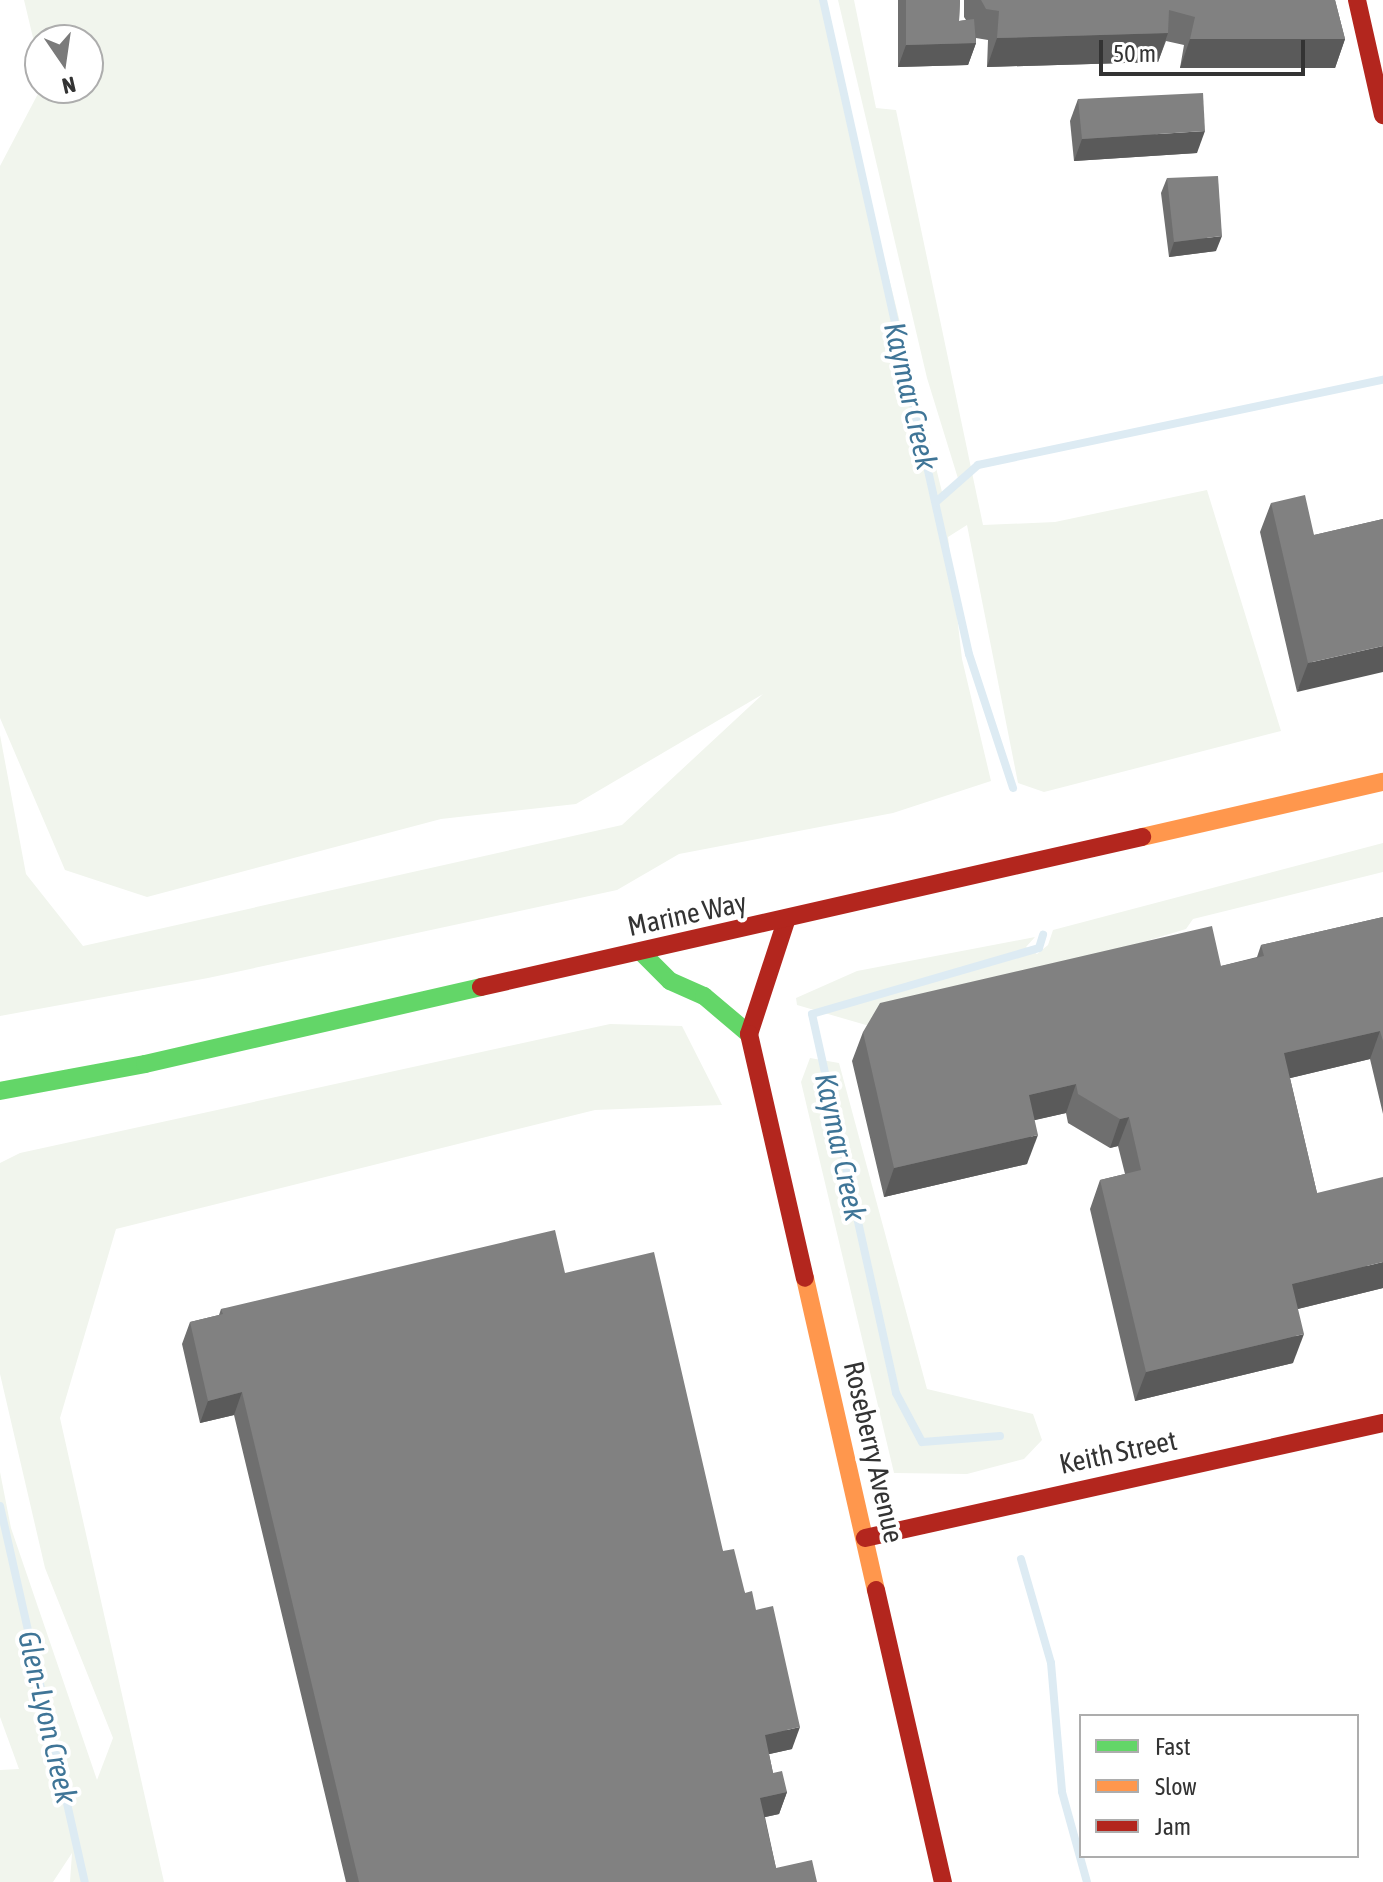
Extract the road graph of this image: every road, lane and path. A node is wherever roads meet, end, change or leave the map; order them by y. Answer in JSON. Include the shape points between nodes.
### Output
{"nodes":[{"id":1,"x":1357,"y":0,"type":"edge"},
{"id":2,"x":1383,"y":115,"type":"edge"},
{"id":3,"x":1383,"y":782,"type":"edge"},
{"id":4,"x":786,"y":921,"type":"junction"},
{"id":5,"x":641,"y":952,"type":"junction"},
{"id":6,"x":749,"y":1034,"type":"junction"},
{"id":7,"x":0,"y":1091,"type":"edge"},
{"id":8,"x":1383,"y":1423,"type":"edge"},
{"id":9,"x":865,"y":1538,"type":"junction"},
{"id":10,"x":943,"y":1882,"type":"edge"}],
"edges":[{"from":1,"to":2,"type":"street"},
{"from":3,"to":4,"type":"street","name":"Marine Way"},
{"from":4,"to":5,"type":"street","name":"Marine Way"},
{"from":4,"to":6,"type":"street"},
{"from":5,"to":6,"type":"street","via":[[670,981],[704,996]]},
{"from":5,"to":7,"type":"street","name":"Marine Way","via":[[145,1064]]},
{"from":6,"to":9,"type":"street","name":"Roseberry Avenue"},
{"from":8,"to":9,"type":"street","name":"Keith Street"},
{"from":9,"to":10,"type":"street","name":"Roseberry Avenue"}]}
